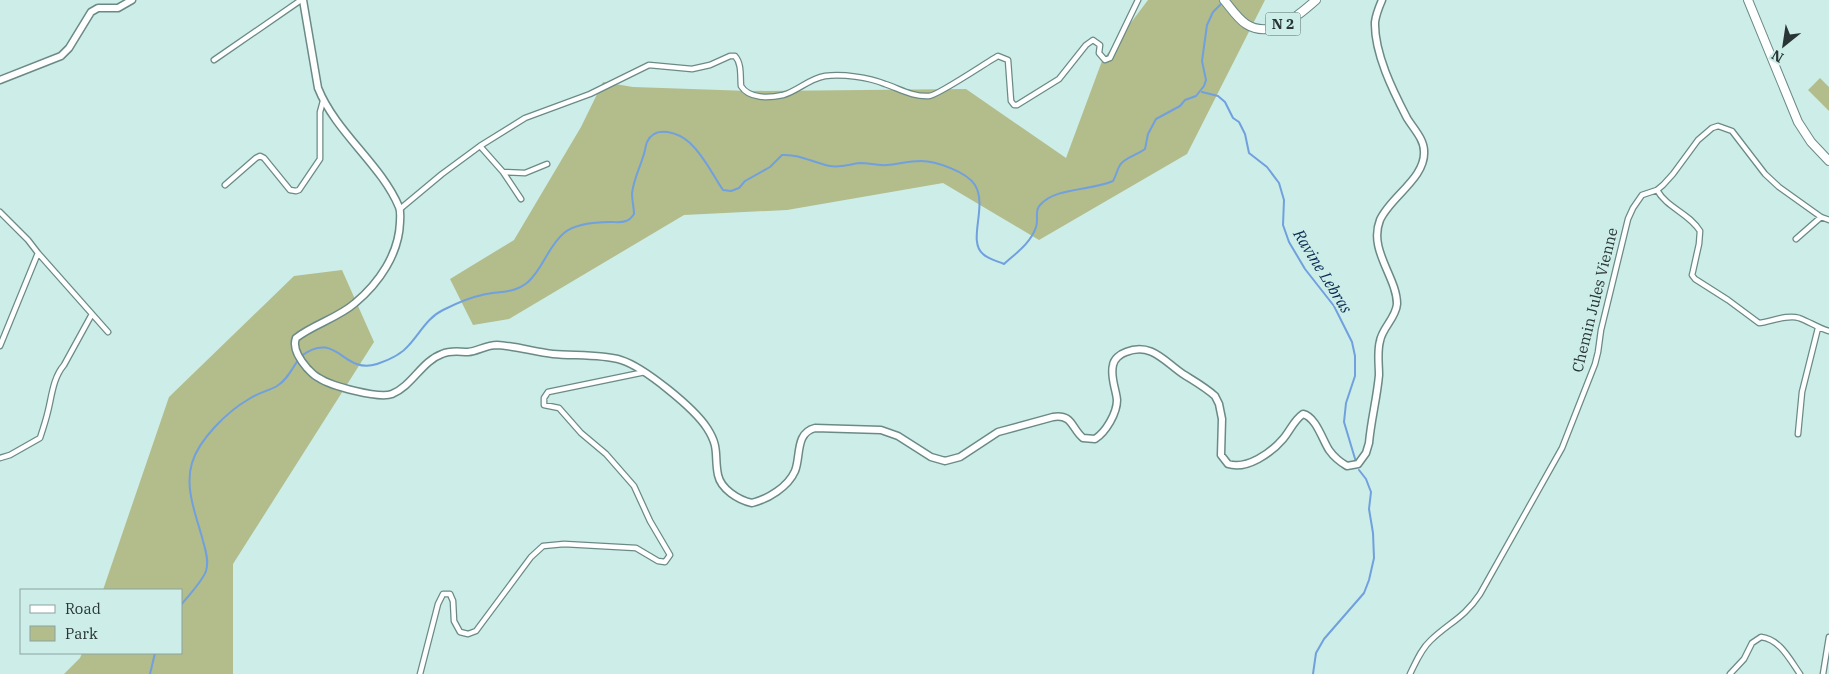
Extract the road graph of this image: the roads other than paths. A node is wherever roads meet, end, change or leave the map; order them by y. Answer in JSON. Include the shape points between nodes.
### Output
{"nodes":[{"id":1,"x":132,"y":0,"type":"edge"},
{"id":2,"x":302,"y":0,"type":"edge"},
{"id":3,"x":1138,"y":0,"type":"edge"},
{"id":4,"x":1224,"y":0,"type":"edge"},
{"id":5,"x":1316,"y":0,"type":"edge"},
{"id":6,"x":1382,"y":0,"type":"edge"},
{"id":7,"x":1748,"y":0,"type":"edge"},
{"id":8,"x":214,"y":60,"type":"dead end"},
{"id":9,"x":0,"y":80,"type":"edge"},
{"id":10,"x":323,"y":100,"type":"junction"},
{"id":11,"x":480,"y":146,"type":"junction"},
{"id":12,"x":1829,"y":161,"type":"edge"},
{"id":13,"x":547,"y":164,"type":"dead end"},
{"id":14,"x":503,"y":172,"type":"junction"},
{"id":15,"x":224,"y":186,"type":"dead end"},
{"id":16,"x":1657,"y":190,"type":"junction"},
{"id":17,"x":521,"y":199,"type":"dead end"},
{"id":18,"x":400,"y":209,"type":"junction"},
{"id":19,"x":0,"y":212,"type":"edge"},
{"id":20,"x":1821,"y":217,"type":"junction"},
{"id":21,"x":1829,"y":220,"type":"edge"},
{"id":22,"x":1796,"y":239,"type":"dead end"},
{"id":23,"x":38,"y":253,"type":"junction"},
{"id":24,"x":92,"y":314,"type":"junction"},
{"id":25,"x":1818,"y":328,"type":"junction"},
{"id":26,"x":1829,"y":330,"type":"edge"},
{"id":27,"x":108,"y":332,"type":"dead end"},
{"id":28,"x":0,"y":346,"type":"edge"},
{"id":29,"x":644,"y":372,"type":"junction"},
{"id":30,"x":1798,"y":434,"type":"dead end"},
{"id":31,"x":0,"y":458,"type":"edge"},
{"id":32,"x":1829,"y":637,"type":"edge"},
{"id":33,"x":420,"y":674,"type":"edge"},
{"id":34,"x":1410,"y":674,"type":"edge"},
{"id":35,"x":1730,"y":674,"type":"edge"},
{"id":36,"x":1800,"y":674,"type":"edge"},
{"id":37,"x":1823,"y":674,"type":"edge"}],
"edges":[{"from":1,"to":9,"type":"main road","via":[[118,8],[98,8],[91,12],[61,56]]},
{"from":2,"to":8,"type":"street"},
{"from":2,"to":10,"type":"main road"},
{"from":3,"to":11,"type":"street","via":[[1110,58],[1105,60],[1099,54],[1100,45],[1094,40],[1059,79],[1017,105],[1011,101],[1008,60],[1004,57],[998,56],[930,96],[907,94],[884,83],[833,75],[813,79],[784,94],[750,95],[741,86],[738,60],[730,56],[692,69],[649,65],[590,94],[525,118]]},
{"from":4,"to":5,"type":"main road","number":"N 2","via":[[1244,23],[1257,28],[1277,27]]},
{"from":6,"to":29,"type":"main road","via":[[1375,22],[1377,44],[1398,100],[1424,147],[1424,159],[1384,214],[1379,226],[1379,248],[1397,304],[1381,337],[1369,443],[1358,464],[1347,466],[1337,459],[1309,416],[1303,414],[1266,454],[1240,466],[1228,464],[1221,455],[1222,419],[1214,396],[1155,352],[1143,348],[1121,354],[1113,364],[1115,409],[1104,431],[1095,439],[1083,438],[1065,417],[1053,417],[998,432],[960,457],[941,461],[889,432],[815,428],[806,432],[799,444],[798,462],[788,481],[752,503],[737,497],[723,485],[718,476],[716,446],[703,422]]},
{"from":7,"to":12,"type":"main road","via":[[1798,122],[1810,142]]},
{"from":10,"to":15,"type":"street","via":[[320,158],[299,190],[290,190],[260,156]]},
{"from":10,"to":18,"type":"main road","via":[[385,183]]},
{"from":11,"to":14,"type":"street"},
{"from":11,"to":18,"type":"street"},
{"from":13,"to":14,"type":"street","via":[[525,173]]},
{"from":14,"to":17,"type":"street"},
{"from":16,"to":20,"type":"street","name":"Chemin Jules Vienne","via":[[1698,140],[1718,126],[1732,130],[1765,174]]},
{"from":16,"to":25,"type":"street","via":[[1661,198],[1700,231],[1692,271],[1695,279],[1758,323],[1791,317]]},
{"from":16,"to":34,"type":"street","name":"Chemin Jules Vienne","via":[[1642,196],[1628,219],[1596,358],[1562,448],[1472,606],[1430,641]]},
{"from":18,"to":29,"type":"main road","via":[[396,249],[380,275],[350,308],[296,338],[294,347],[304,364],[319,379],[347,389],[387,395],[402,388],[441,354],[469,352],[495,345],[553,354],[615,358]]},
{"from":19,"to":23,"type":"street"},
{"from":20,"to":21,"type":"street","name":"Chemin Jules Vienne"},
{"from":20,"to":22,"type":"street"},
{"from":23,"to":24,"type":"street"},
{"from":23,"to":28,"type":"street"},
{"from":24,"to":27,"type":"street"},
{"from":24,"to":31,"type":"street","via":[[59,371],[40,438],[10,456]]},
{"from":25,"to":26,"type":"street"},
{"from":25,"to":30,"type":"street","via":[[1802,392]]},
{"from":29,"to":33,"type":"street","via":[[548,392],[544,405],[559,408],[634,486],[670,555],[665,562],[636,548],[542,546],[476,631],[460,632],[454,620],[450,594],[443,594]]},
{"from":32,"to":37,"type":"street"},
{"from":35,"to":36,"type":"street","via":[[1744,659],[1752,643],[1762,637],[1782,648]]}]}
